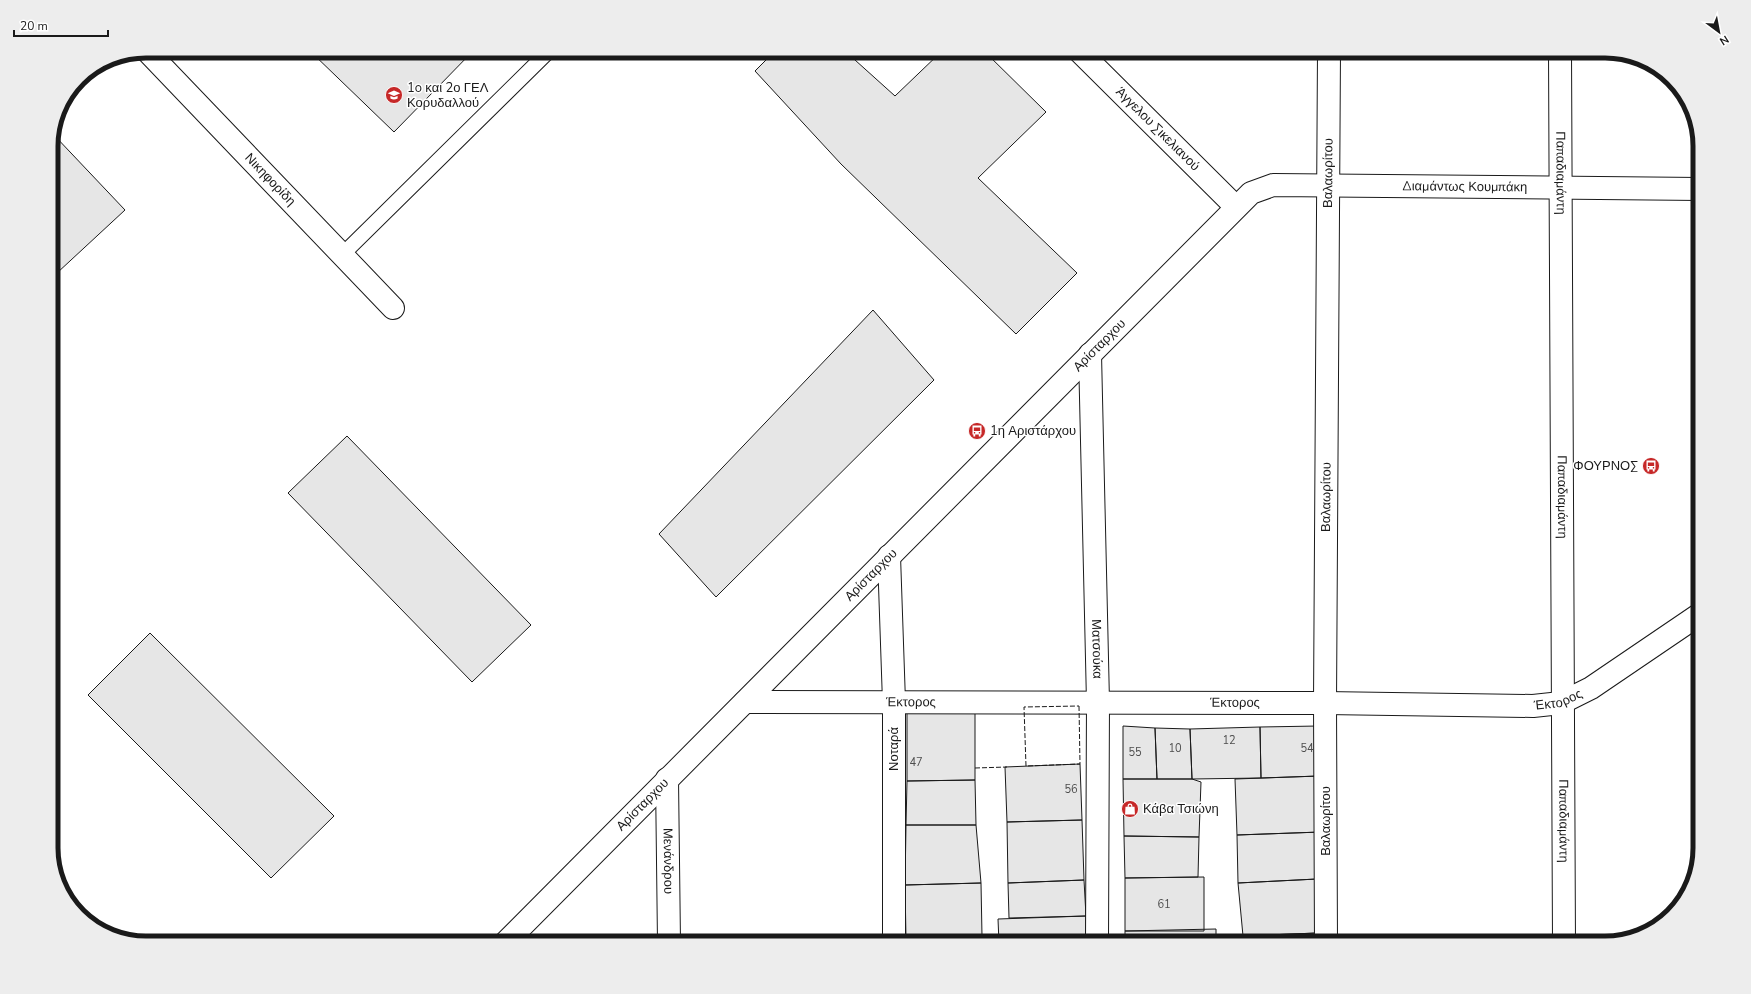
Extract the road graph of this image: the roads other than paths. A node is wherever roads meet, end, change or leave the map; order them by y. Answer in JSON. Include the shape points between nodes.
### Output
{"nodes":[{"id":1,"x":154,"y":58,"type":"edge"},
{"id":2,"x":542,"y":58,"type":"edge"},
{"id":3,"x":1089,"y":58,"type":"edge"},
{"id":4,"x":1329,"y":58,"type":"edge"},
{"id":5,"x":1560,"y":58,"type":"edge"},
{"id":6,"x":1330,"y":185,"type":"junction"},
{"id":7,"x":1560,"y":187,"type":"junction"},
{"id":8,"x":1693,"y":189,"type":"edge"},
{"id":9,"x":1236,"y":207,"type":"junction"},
{"id":10,"x":342,"y":255,"type":"junction"},
{"id":11,"x":393,"y":308,"type":"dead end"},
{"id":12,"x":1090,"y":354,"type":"junction"},
{"id":13,"x":890,"y":556,"type":"junction"},
{"id":14,"x":1693,"y":619,"type":"edge"},
{"id":15,"x":744,"y":702,"type":"junction"},
{"id":16,"x":894,"y":702,"type":"junction"},
{"id":17,"x":1098,"y":702,"type":"junction"},
{"id":18,"x":1325,"y":703,"type":"junction"},
{"id":19,"x":1561,"y":703,"type":"junction"},
{"id":20,"x":667,"y":780,"type":"junction"},
{"id":21,"x":512,"y":936,"type":"edge"},
{"id":22,"x":669,"y":936,"type":"edge"},
{"id":23,"x":894,"y":936,"type":"edge"},
{"id":24,"x":1097,"y":936,"type":"edge"},
{"id":25,"x":1326,"y":936,"type":"edge"},
{"id":26,"x":1564,"y":936,"type":"edge"}],
"edges":[{"from":1,"to":10,"type":"street","name":"Νικηφορίδη"},
{"from":2,"to":10,"type":"lane"},
{"from":3,"to":9,"type":"street","name":"Άγγελου Σικελιανού"},
{"from":4,"to":6,"type":"street","name":"Βαλαωρίτου"},
{"from":5,"to":7,"type":"street","name":"Παπαδιαμάντη"},
{"from":6,"to":7,"type":"street","name":"Διαμάντως Κουμπάκη"},
{"from":6,"to":9,"type":"street","name":"Διαμάντως Κουμπάκη","via":[[1273,185],[1251,193]]},
{"from":6,"to":18,"type":"street","name":"Βαλαωρίτου"},
{"from":7,"to":8,"type":"street","name":"Διαμάντως Κουμπάκη"},
{"from":7,"to":19,"type":"street","name":"Παπαδιαμάντη"},
{"from":9,"to":12,"type":"street","name":"Αρίσταρχου"},
{"from":10,"to":11,"type":"street","name":"Νικηφορίδη"},
{"from":12,"to":13,"type":"street","name":"Αρίσταρχου"},
{"from":12,"to":17,"type":"street","name":"Ματσούκα"},
{"from":13,"to":15,"type":"street","name":"Αρίσταρχου"},
{"from":13,"to":16,"type":"street","name":"Νοταρά"},
{"from":14,"to":19,"type":"street","name":"Έκτορος","via":[[1591,688]]},
{"from":15,"to":16,"type":"street","name":"Έκτορος"},
{"from":15,"to":20,"type":"street","name":"Αρίσταρχου"},
{"from":16,"to":17,"type":"street","name":"Έκτορος"},
{"from":16,"to":23,"type":"street","name":"Νοταρά"},
{"from":17,"to":18,"type":"street","name":"Έκτορος"},
{"from":17,"to":24,"type":"street","name":"Ματσούκα"},
{"from":18,"to":19,"type":"street","name":"Έκτορος","via":[[1533,706]]},
{"from":18,"to":25,"type":"street","name":"Βαλαωρίτου"},
{"from":19,"to":26,"type":"street","name":"Παπαδιαμάντη"},
{"from":20,"to":21,"type":"street","name":"Αρίσταρχου"},
{"from":20,"to":22,"type":"street","name":"Μενάνδρου"}]}
